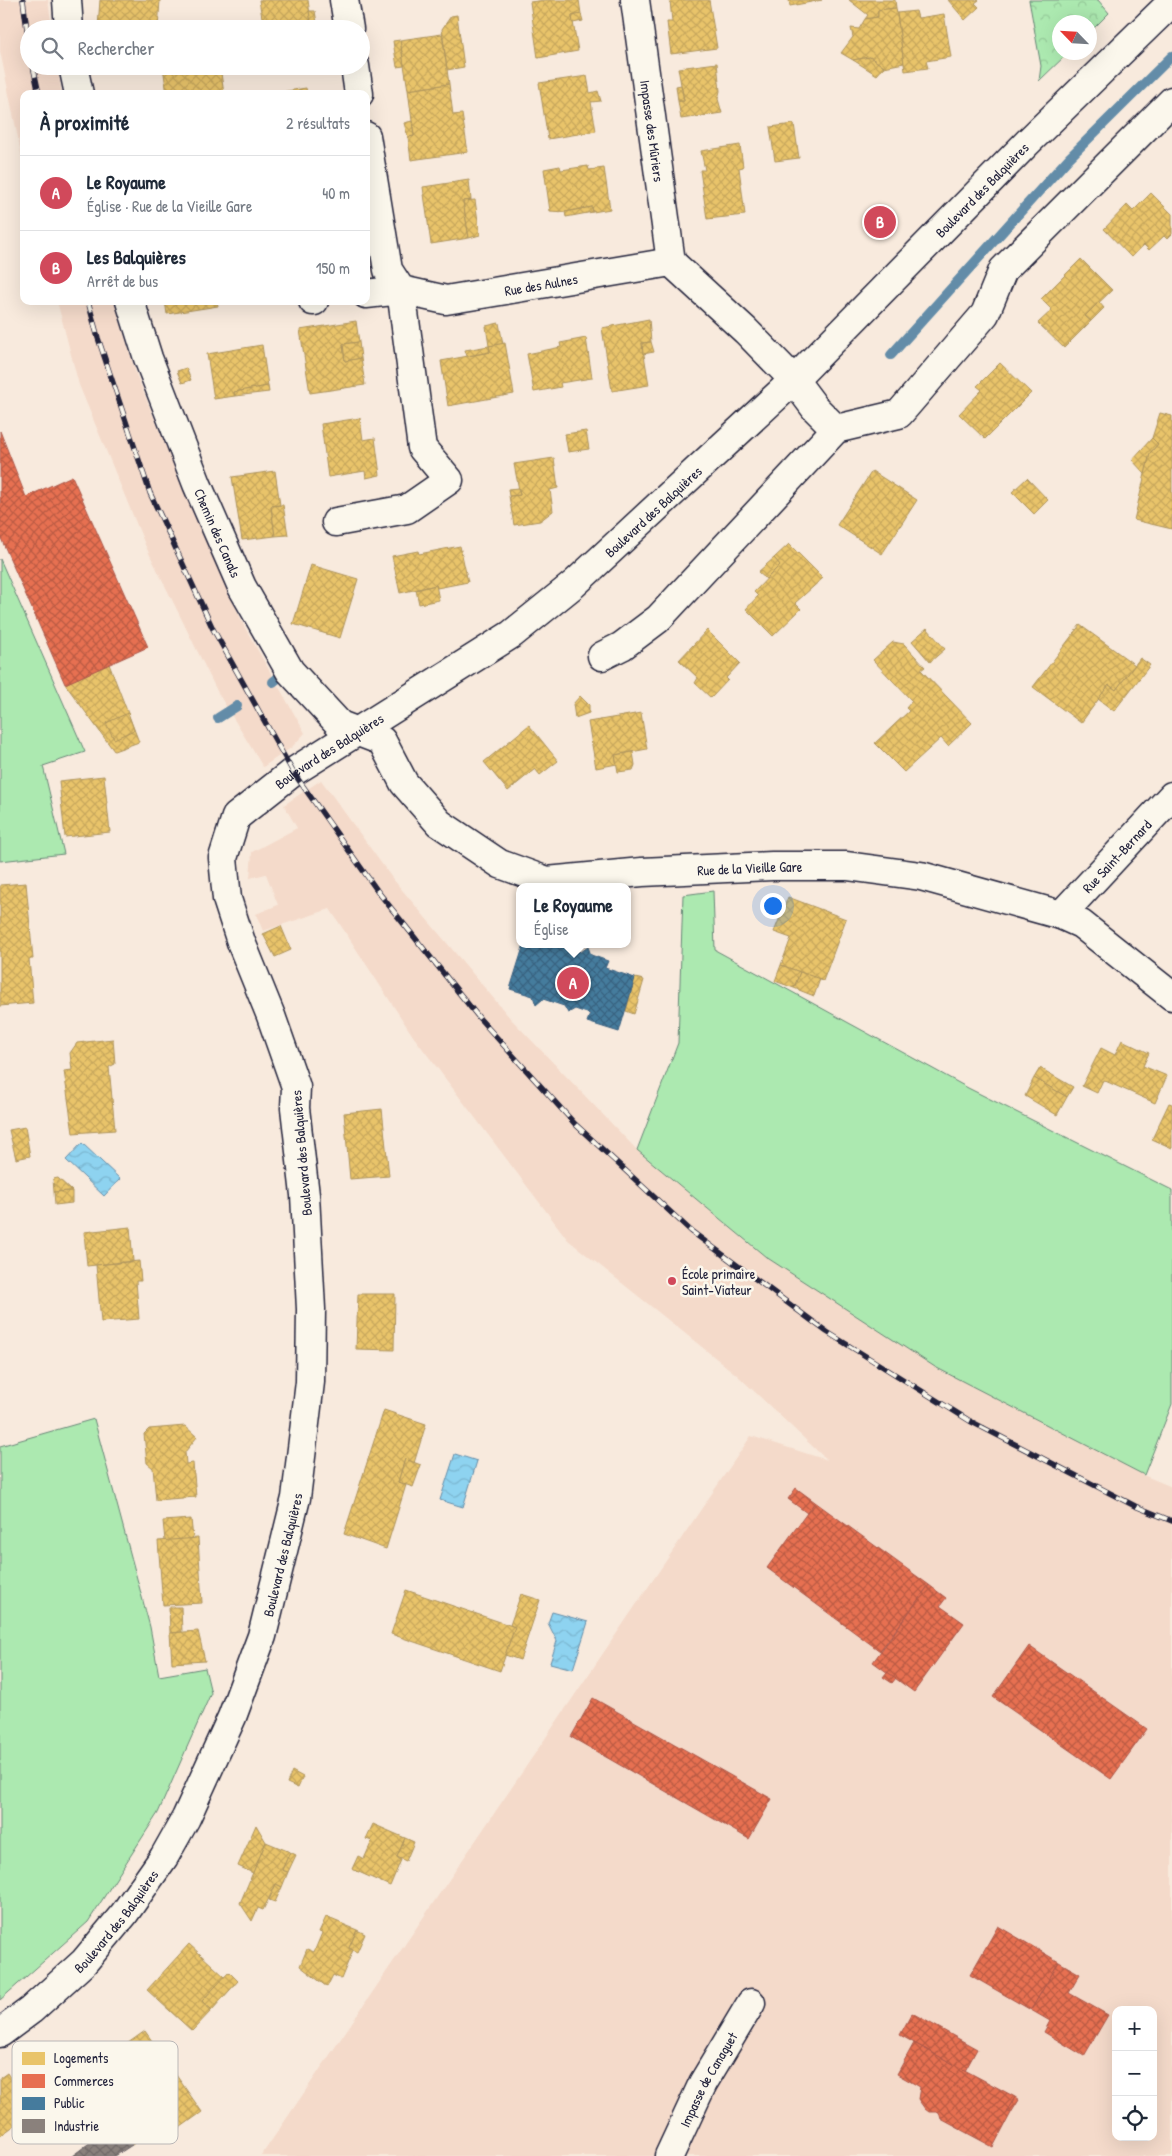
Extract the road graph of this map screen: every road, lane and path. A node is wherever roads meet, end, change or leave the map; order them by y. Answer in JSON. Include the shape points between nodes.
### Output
{"nodes":[{"id":1,"x":67,"y":0,"type":"edge"},
{"id":2,"x":344,"y":0,"type":"edge"},
{"id":3,"x":635,"y":0,"type":"edge"},
{"id":4,"x":1172,"y":2,"type":"edge"},
{"id":5,"x":68,"y":20,"type":"edge"},
{"id":6,"x":347,"y":20,"type":"edge"},
{"id":7,"x":75,"y":75,"type":"edge"},
{"id":8,"x":357,"y":75,"type":"edge"},
{"id":9,"x":78,"y":90,"type":"edge"},
{"id":10,"x":359,"y":90,"type":"edge"},
{"id":11,"x":1172,"y":100,"type":"edge"},
{"id":12,"x":370,"y":160,"type":"edge"},
{"id":13,"x":671,"y":262,"type":"junction"},
{"id":14,"x":401,"y":290,"type":"junction"},
{"id":15,"x":370,"y":294,"type":"edge"},
{"id":16,"x":131,"y":305,"type":"edge"},
{"id":17,"x":794,"y":380,"type":"junction"},
{"id":18,"x":836,"y":429,"type":"junction"},
{"id":19,"x":336,"y":522,"type":"dead end"},
{"id":20,"x":602,"y":656,"type":"dead end"},
{"id":21,"x":356,"y":732,"type":"junction"},
{"id":22,"x":1172,"y":796,"type":"edge"},
{"id":23,"x":1061,"y":915,"type":"junction"},
{"id":24,"x":1172,"y":996,"type":"edge"},
{"id":25,"x":751,"y":2003,"type":"dead end"},
{"id":26,"x":0,"y":2033,"type":"edge"},
{"id":27,"x":668,"y":2156,"type":"edge"}],
"edges":[{"from":1,"to":5,"type":"street"},
{"from":2,"to":6,"type":"street"},
{"from":3,"to":13,"type":"street","name":"Impasse des Mûriers"},
{"from":4,"to":17,"type":"street","name":"Boulevard des Balquières","via":[[1028,142]]},
{"from":7,"to":9,"type":"street"},
{"from":8,"to":10,"type":"street"},
{"from":11,"to":18,"type":"street","via":[[1003,270],[985,314],[899,414]]},
{"from":12,"to":14,"type":"street","via":[[388,270]]},
{"from":13,"to":14,"type":"street","name":"Rue des Aulnes","via":[[446,300]]},
{"from":13,"to":17,"type":"street"},
{"from":14,"to":15,"type":"street","name":"Rue des Aulnes"},
{"from":14,"to":19,"type":"street","via":[[422,448],[449,480],[406,509]]},
{"from":16,"to":21,"type":"street","name":"Chemin des Canals","via":[[148,358],[197,484],[242,586],[290,672],[340,726]]},
{"from":17,"to":18,"type":"street"},
{"from":17,"to":21,"type":"street","name":"Boulevard des Balquières","via":[[574,584],[512,634]]},
{"from":18,"to":20,"type":"street","via":[[658,619],[622,646]]},
{"from":21,"to":23,"type":"street","name":"Rue de la Vieille Gare","via":[[382,741],[404,783],[439,823],[500,864],[547,881],[642,872],[847,866],[921,876]]},
{"from":21,"to":26,"type":"street","name":"Boulevard des Balquières","via":[[293,772],[236,817],[224,858],[227,899],[296,1087],[295,1108],[310,1279],[310,1382],[297,1489],[262,1636],[232,1717],[198,1794],[164,1857],[124,1914],[84,1962]]},
{"from":22,"to":23,"type":"street","name":"Rue Saint-Bernard"},
{"from":23,"to":24,"type":"street","name":"Rue de la Vieille Gare","via":[[1082,924]]},
{"from":25,"to":27,"type":"street","name":"Impasse de Canaguet","via":[[703,2083]]}]}
